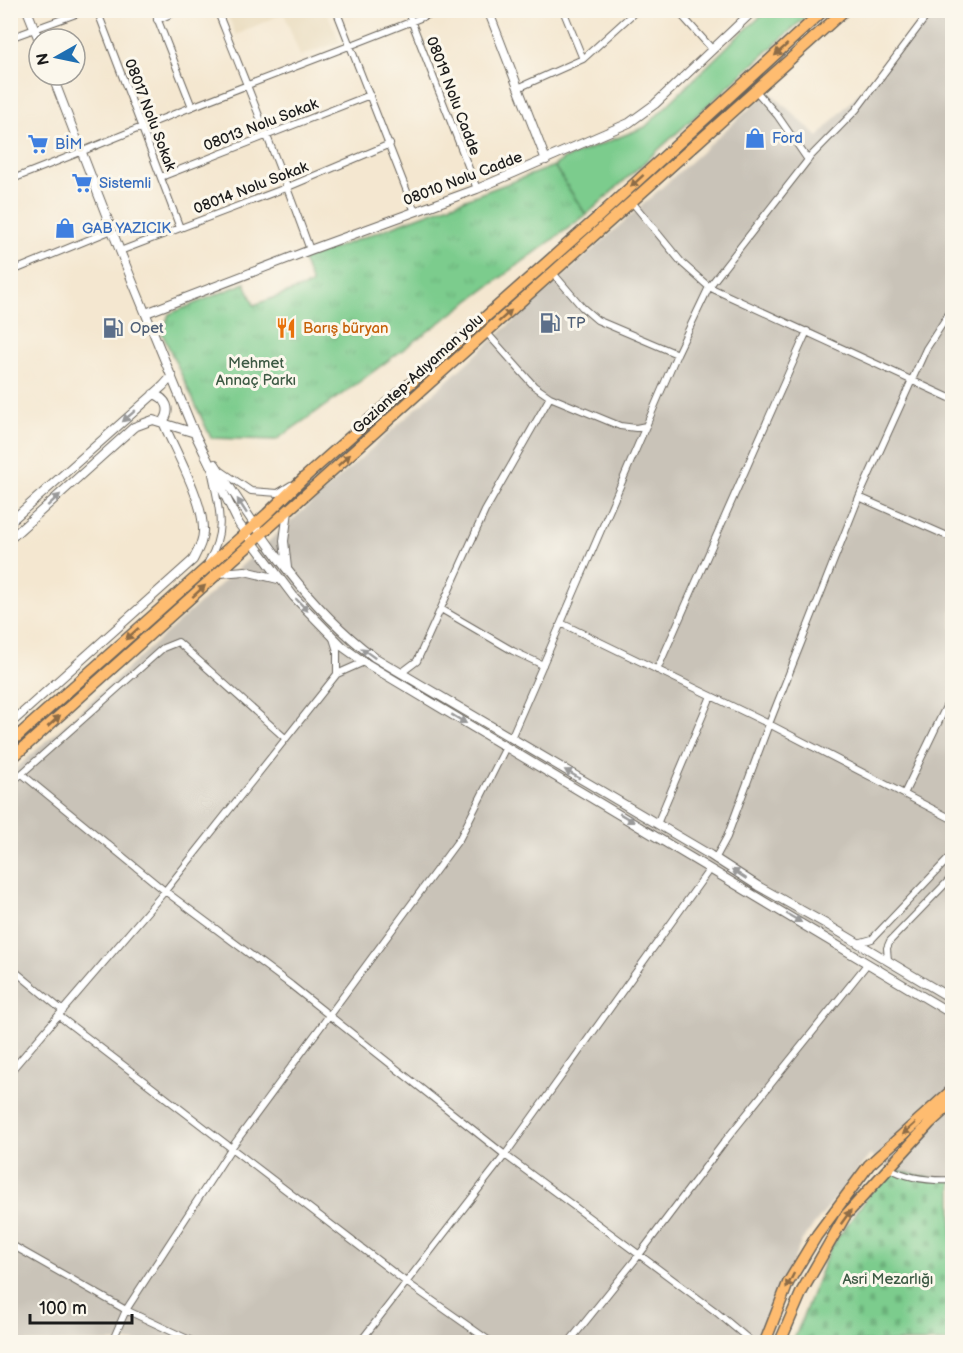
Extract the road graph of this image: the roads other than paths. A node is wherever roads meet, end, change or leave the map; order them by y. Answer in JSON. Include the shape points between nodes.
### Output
{"nodes":[{"id":1,"x":27,"y":10,"type":"edge"},
{"id":2,"x":87,"y":10,"type":"edge"},
{"id":3,"x":97,"y":10,"type":"edge"},
{"id":4,"x":153,"y":10,"type":"edge"},
{"id":5,"x":180,"y":10,"type":"edge"},
{"id":6,"x":217,"y":10,"type":"edge"},
{"id":7,"x":336,"y":10,"type":"edge"},
{"id":8,"x":407,"y":10,"type":"edge"},
{"id":9,"x":440,"y":10,"type":"edge"},
{"id":10,"x":488,"y":10,"type":"edge"},
{"id":11,"x":563,"y":10,"type":"edge"},
{"id":12,"x":637,"y":10,"type":"edge"},
{"id":13,"x":677,"y":10,"type":"edge"},
{"id":14,"x":754,"y":10,"type":"edge"},
{"id":15,"x":824,"y":10,"type":"edge"},
{"id":16,"x":845,"y":10,"type":"edge"},
{"id":17,"x":931,"y":10,"type":"edge"},
{"id":18,"x":158,"y":20,"type":"junction"},
{"id":19,"x":412,"y":22,"type":"junction"},
{"id":20,"x":34,"y":27,"type":"edge"},
{"id":21,"x":43,"y":27,"type":"edge"},
{"id":22,"x":27,"y":33,"type":"edge"},
{"id":23,"x":10,"y":38,"type":"edge"},
{"id":24,"x":351,"y":47,"type":"junction"},
{"id":25,"x":712,"y":49,"type":"junction"},
{"id":26,"x":583,"y":59,"type":"junction"},
{"id":27,"x":57,"y":87,"type":"edge"},
{"id":28,"x":247,"y":87,"type":"junction"},
{"id":29,"x":518,"y":88,"type":"junction"},
{"id":30,"x":756,"y":92,"type":"junction"},
{"id":31,"x":370,"y":95,"type":"junction"},
{"id":32,"x":192,"y":107,"type":"junction"},
{"id":33,"x":141,"y":127,"type":"junction"},
{"id":34,"x":266,"y":137,"type":"junction"},
{"id":35,"x":390,"y":144,"type":"junction"},
{"id":36,"x":82,"y":153,"type":"junction"},
{"id":37,"x":546,"y":160,"type":"junction"},
{"id":38,"x":808,"y":160,"type":"junction"},
{"id":39,"x":161,"y":177,"type":"junction"},
{"id":40,"x":10,"y":180,"type":"edge"},
{"id":41,"x":288,"y":187,"type":"junction"},
{"id":42,"x":477,"y":189,"type":"junction"},
{"id":43,"x":632,"y":202,"type":"junction"},
{"id":44,"x":415,"y":212,"type":"junction"},
{"id":45,"x":180,"y":228,"type":"junction"},
{"id":46,"x":112,"y":230,"type":"junction"},
{"id":47,"x":310,"y":250,"type":"junction"},
{"id":48,"x":120,"y":251,"type":"junction"},
{"id":49,"x":10,"y":272,"type":"edge"},
{"id":50,"x":553,"y":273,"type":"junction"},
{"id":51,"x":710,"y":287,"type":"junction"},
{"id":52,"x":952,"y":309,"type":"edge"},
{"id":53,"x":146,"y":313,"type":"junction"},
{"id":54,"x":807,"y":331,"type":"junction"},
{"id":55,"x":487,"y":333,"type":"junction"},
{"id":56,"x":10,"y":336,"type":"edge"},
{"id":57,"x":677,"y":354,"type":"junction"},
{"id":58,"x":10,"y":360,"type":"edge"},
{"id":59,"x":172,"y":376,"type":"junction"},
{"id":60,"x":912,"y":379,"type":"junction"},
{"id":61,"x":153,"y":394,"type":"junction"},
{"id":62,"x":550,"y":397,"type":"junction"},
{"id":63,"x":952,"y":399,"type":"edge"},
{"id":64,"x":163,"y":422,"type":"junction"},
{"id":65,"x":646,"y":426,"type":"junction"},
{"id":66,"x":194,"y":432,"type":"junction"},
{"id":67,"x":214,"y":467,"type":"junction"},
{"id":68,"x":305,"y":477,"type":"junction"},
{"id":69,"x":859,"y":497,"type":"junction"},
{"id":70,"x":288,"y":511,"type":"junction"},
{"id":71,"x":10,"y":522,"type":"edge"},
{"id":72,"x":253,"y":534,"type":"junction"},
{"id":73,"x":952,"y":538,"type":"edge"},
{"id":74,"x":10,"y":539,"type":"edge"},
{"id":75,"x":287,"y":568,"type":"junction"},
{"id":76,"x":202,"y":571,"type":"junction"},
{"id":77,"x":220,"y":573,"type":"junction"},
{"id":78,"x":278,"y":579,"type":"junction"},
{"id":79,"x":441,"y":609,"type":"junction"},
{"id":80,"x":561,"y":623,"type":"junction"},
{"id":81,"x":333,"y":637,"type":"junction"},
{"id":82,"x":364,"y":662,"type":"junction"},
{"id":83,"x":543,"y":665,"type":"junction"},
{"id":84,"x":657,"y":669,"type":"junction"},
{"id":85,"x":401,"y":673,"type":"junction"},
{"id":86,"x":337,"y":674,"type":"junction"},
{"id":87,"x":952,"y":694,"type":"edge"},
{"id":88,"x":711,"y":696,"type":"junction"},
{"id":89,"x":10,"y":724,"type":"edge"},
{"id":90,"x":769,"y":724,"type":"junction"},
{"id":91,"x":285,"y":738,"type":"junction"},
{"id":92,"x":511,"y":738,"type":"junction"},
{"id":93,"x":10,"y":743,"type":"edge"},
{"id":94,"x":506,"y":747,"type":"junction"},
{"id":95,"x":10,"y":760,"type":"edge"},
{"id":96,"x":22,"y":774,"type":"junction"},
{"id":97,"x":10,"y":784,"type":"edge"},
{"id":98,"x":904,"y":794,"type":"junction"},
{"id":99,"x":952,"y":819,"type":"edge"},
{"id":100,"x":657,"y":824,"type":"junction"},
{"id":101,"x":952,"y":855,"type":"edge"},
{"id":102,"x":715,"y":859,"type":"junction"},
{"id":103,"x":710,"y":870,"type":"junction"},
{"id":104,"x":952,"y":877,"type":"edge"},
{"id":105,"x":165,"y":891,"type":"junction"},
{"id":106,"x":858,"y":943,"type":"junction"},
{"id":107,"x":888,"y":961,"type":"junction"},
{"id":108,"x":868,"y":963,"type":"junction"},
{"id":109,"x":10,"y":966,"type":"edge"},
{"id":110,"x":952,"y":999,"type":"edge"},
{"id":111,"x":61,"y":1013,"type":"junction"},
{"id":112,"x":952,"y":1014,"type":"edge"},
{"id":113,"x":329,"y":1015,"type":"junction"},
{"id":114,"x":10,"y":1072,"type":"edge"},
{"id":115,"x":952,"y":1090,"type":"edge"},
{"id":116,"x":952,"y":1103,"type":"edge"},
{"id":117,"x":232,"y":1147,"type":"junction"},
{"id":118,"x":505,"y":1155,"type":"junction"},
{"id":119,"x":889,"y":1168,"type":"junction"},
{"id":120,"x":952,"y":1180,"type":"edge"},
{"id":121,"x":10,"y":1244,"type":"edge"},
{"id":122,"x":639,"y":1255,"type":"junction"},
{"id":123,"x":406,"y":1282,"type":"junction"},
{"id":124,"x":126,"y":1310,"type":"junction"},
{"id":125,"x":111,"y":1342,"type":"edge"},
{"id":126,"x":194,"y":1342,"type":"edge"},
{"id":127,"x":360,"y":1342,"type":"edge"},
{"id":128,"x":492,"y":1342,"type":"edge"},
{"id":129,"x":569,"y":1342,"type":"edge"},
{"id":130,"x":752,"y":1342,"type":"edge"},
{"id":131,"x":765,"y":1342,"type":"edge"},
{"id":132,"x":780,"y":1342,"type":"edge"}],
"edges":[{"from":1,"to":20,"type":"street"},
{"from":2,"to":21,"type":"street"},
{"from":3,"to":33,"type":"street","name":"08017 Nolu Sokak"},
{"from":4,"to":18,"type":"street"},
{"from":5,"to":18,"type":"street"},
{"from":6,"to":28,"type":"street"},
{"from":7,"to":24,"type":"street"},
{"from":8,"to":19,"type":"street","name":"08019 Nolu Cadde"},
{"from":9,"to":19,"type":"street"},
{"from":10,"to":29,"type":"street"},
{"from":11,"to":26,"type":"street"},
{"from":12,"to":26,"type":"street"},
{"from":13,"to":25,"type":"street"},
{"from":14,"to":25,"type":"street","name":"08010 Nolu Cadde"},
{"from":15,"to":68,"type":"main road","name":"Gaziantep-Adıyaman yolu","one_way":true},
{"from":16,"to":30,"type":"main road","name":"Gaziantep-Adıyaman yolu"},
{"from":17,"to":38,"type":"street","via":[[856,110]]},
{"from":18,"to":32,"type":"street"},
{"from":19,"to":24,"type":"street"},
{"from":19,"to":42,"type":"street","name":"08019 Nolu Cadde"},
{"from":22,"to":23,"type":"street"},
{"from":24,"to":28,"type":"street"},
{"from":24,"to":31,"type":"street"},
{"from":25,"to":37,"type":"street","name":"08010 Nolu Cadde","via":[[655,104],[629,123]]},
{"from":26,"to":29,"type":"street"},
{"from":27,"to":36,"type":"street"},
{"from":28,"to":32,"type":"street"},
{"from":28,"to":34,"type":"street"},
{"from":29,"to":37,"type":"street"},
{"from":30,"to":38,"type":"street"},
{"from":30,"to":43,"type":"main road","name":"Gaziantep-Adıyaman yolu"},
{"from":31,"to":34,"type":"street","name":"08013 Nolu Sokak"},
{"from":31,"to":35,"type":"street"},
{"from":32,"to":33,"type":"street"},
{"from":33,"to":36,"type":"street"},
{"from":33,"to":39,"type":"street","name":"08017 Nolu Sokak"},
{"from":34,"to":39,"type":"street","name":"08013 Nolu Sokak"},
{"from":34,"to":41,"type":"street"},
{"from":35,"to":41,"type":"street","name":"08014 Nolu Sokak"},
{"from":35,"to":44,"type":"street"},
{"from":36,"to":40,"type":"street"},
{"from":36,"to":46,"type":"street"},
{"from":37,"to":42,"type":"street","name":"08010 Nolu Cadde"},
{"from":38,"to":51,"type":"street"},
{"from":39,"to":45,"type":"street","name":"08017 Nolu Sokak"},
{"from":41,"to":45,"type":"street","name":"08014 Nolu Sokak"},
{"from":41,"to":47,"type":"street"},
{"from":42,"to":44,"type":"street","name":"08010 Nolu Cadde"},
{"from":43,"to":50,"type":"main road","name":"Gaziantep-Adıyaman yolu"},
{"from":43,"to":51,"type":"street","via":[[682,263]]},
{"from":44,"to":47,"type":"street","name":"08010 Nolu Cadde"},
{"from":45,"to":48,"type":"street","name":"08014 Nolu Sokak"},
{"from":46,"to":48,"type":"street"},
{"from":46,"to":49,"type":"street"},
{"from":47,"to":53,"type":"street","name":"08010 Nolu Cadde"},
{"from":48,"to":53,"type":"street"},
{"from":55,"to":50,"type":"main road","name":"Gaziantep-Adıyaman yolu","one_way":true},
{"from":50,"to":57,"type":"street","via":[[597,320]]},
{"from":51,"to":54,"type":"street"},
{"from":51,"to":57,"type":"street"},
{"from":52,"to":60,"type":"street"},
{"from":53,"to":59,"type":"street"},
{"from":54,"to":60,"type":"street"},
{"from":54,"to":84,"type":"street"},
{"from":55,"to":62,"type":"street","via":[[534,386]]},
{"from":70,"to":55,"type":"main road","name":"Gaziantep-Adıyaman yolu","one_way":true},
{"from":56,"to":58,"type":"street"},
{"from":57,"to":65,"type":"street"},
{"from":59,"to":61,"type":"street"},
{"from":59,"to":66,"type":"street"},
{"from":60,"to":63,"type":"street"},
{"from":60,"to":69,"type":"street"},
{"from":61,"to":64,"type":"street","via":[[165,400],[167,414]]},
{"from":61,"to":71,"type":"street","one_way":true},
{"from":62,"to":65,"type":"street","via":[[620,426]]},
{"from":62,"to":79,"type":"street","via":[[484,511]]},
{"from":64,"to":66,"type":"street"},
{"from":74,"to":64,"type":"street","one_way":true,"via":[[134,427],[153,420]]},
{"from":64,"to":89,"type":"street","via":[[194,495],[203,530],[200,547],[193,560]]},
{"from":65,"to":80,"type":"street"},
{"from":66,"to":67,"type":"street"},
{"from":67,"to":68,"type":"street","via":[[251,491],[263,493],[278,493]]},
{"from":67,"to":72,"type":"street"},
{"from":67,"to":76,"type":"street","via":[[220,533],[216,549]]},
{"from":68,"to":72,"type":"main road","name":"Gaziantep-Adıyaman yolu"},
{"from":69,"to":73,"type":"street"},
{"from":69,"to":90,"type":"street"},
{"from":70,"to":72,"type":"main road","name":"Gaziantep-Adıyaman yolu"},
{"from":70,"to":75,"type":"street","via":[[284,541]]},
{"from":72,"to":75,"type":"street"},
{"from":72,"to":76,"type":"main road","name":"Gaziantep-Adıyaman yolu"},
{"from":72,"to":77,"type":"main road","name":"Gaziantep-Adıyaman yolu"},
{"from":72,"to":78,"type":"street"},
{"from":85,"to":75,"type":"street","one_way":true,"via":[[337,627]]},
{"from":76,"to":93,"type":"main road","name":"Gaziantep-Adıyaman yolu","one_way":true},
{"from":77,"to":78,"type":"street","via":[[245,571]]},
{"from":95,"to":77,"type":"main road","name":"Gaziantep-Adıyaman yolu","one_way":true},
{"from":78,"to":81,"type":"street","one_way":true},
{"from":79,"to":83,"type":"street"},
{"from":79,"to":85,"type":"street","via":[[417,661]]},
{"from":80,"to":83,"type":"street"},
{"from":80,"to":84,"type":"street"},
{"from":81,"to":82,"type":"street"},
{"from":81,"to":86,"type":"street"},
{"from":82,"to":86,"type":"street"},
{"from":82,"to":94,"type":"street","one_way":true},
{"from":83,"to":92,"type":"street"},
{"from":84,"to":88,"type":"street"},
{"from":85,"to":92,"type":"street"},
{"from":86,"to":91,"type":"street"},
{"from":87,"to":98,"type":"street"},
{"from":88,"to":90,"type":"street"},
{"from":88,"to":100,"type":"street"},
{"from":90,"to":98,"type":"street"},
{"from":90,"to":102,"type":"street"},
{"from":91,"to":96,"type":"street","via":[[178,642],[163,648]]},
{"from":91,"to":105,"type":"street"},
{"from":100,"to":92,"type":"street","one_way":true},
{"from":94,"to":103,"type":"street","one_way":true},
{"from":94,"to":113,"type":"street","via":[[460,838]]},
{"from":96,"to":97,"type":"street"},
{"from":96,"to":105,"type":"street"},
{"from":98,"to":99,"type":"street"},
{"from":100,"to":102,"type":"street"},
{"from":101,"to":106,"type":"street","via":[[873,939]]},
{"from":106,"to":102,"type":"street","one_way":true},
{"from":103,"to":108,"type":"street","one_way":true},
{"from":103,"to":118,"type":"street"},
{"from":104,"to":107,"type":"street","via":[[891,941]]},
{"from":105,"to":111,"type":"street"},
{"from":105,"to":113,"type":"street"},
{"from":106,"to":107,"type":"street"},
{"from":107,"to":110,"type":"street"},
{"from":108,"to":112,"type":"street"},
{"from":108,"to":122,"type":"street"},
{"from":109,"to":111,"type":"street"},
{"from":111,"to":114,"type":"street"},
{"from":111,"to":117,"type":"street"},
{"from":113,"to":117,"type":"street"},
{"from":113,"to":118,"type":"street"},
{"from":115,"to":131,"type":"main road","one_way":true,"via":[[869,1165],[817,1235],[788,1283]]},
{"from":116,"to":119,"type":"main road"},
{"from":117,"to":123,"type":"street"},
{"from":117,"to":124,"type":"street"},
{"from":118,"to":122,"type":"street"},
{"from":118,"to":123,"type":"street"},
{"from":119,"to":120,"type":"street","via":[[927,1179]]},
{"from":132,"to":119,"type":"main road","one_way":true,"via":[[801,1291],[845,1216]]},
{"from":121,"to":124,"type":"street"},
{"from":122,"to":129,"type":"street"},
{"from":122,"to":130,"type":"street"},
{"from":123,"to":127,"type":"street"},
{"from":123,"to":128,"type":"street"},
{"from":124,"to":125,"type":"street"},
{"from":124,"to":126,"type":"street"}]}
